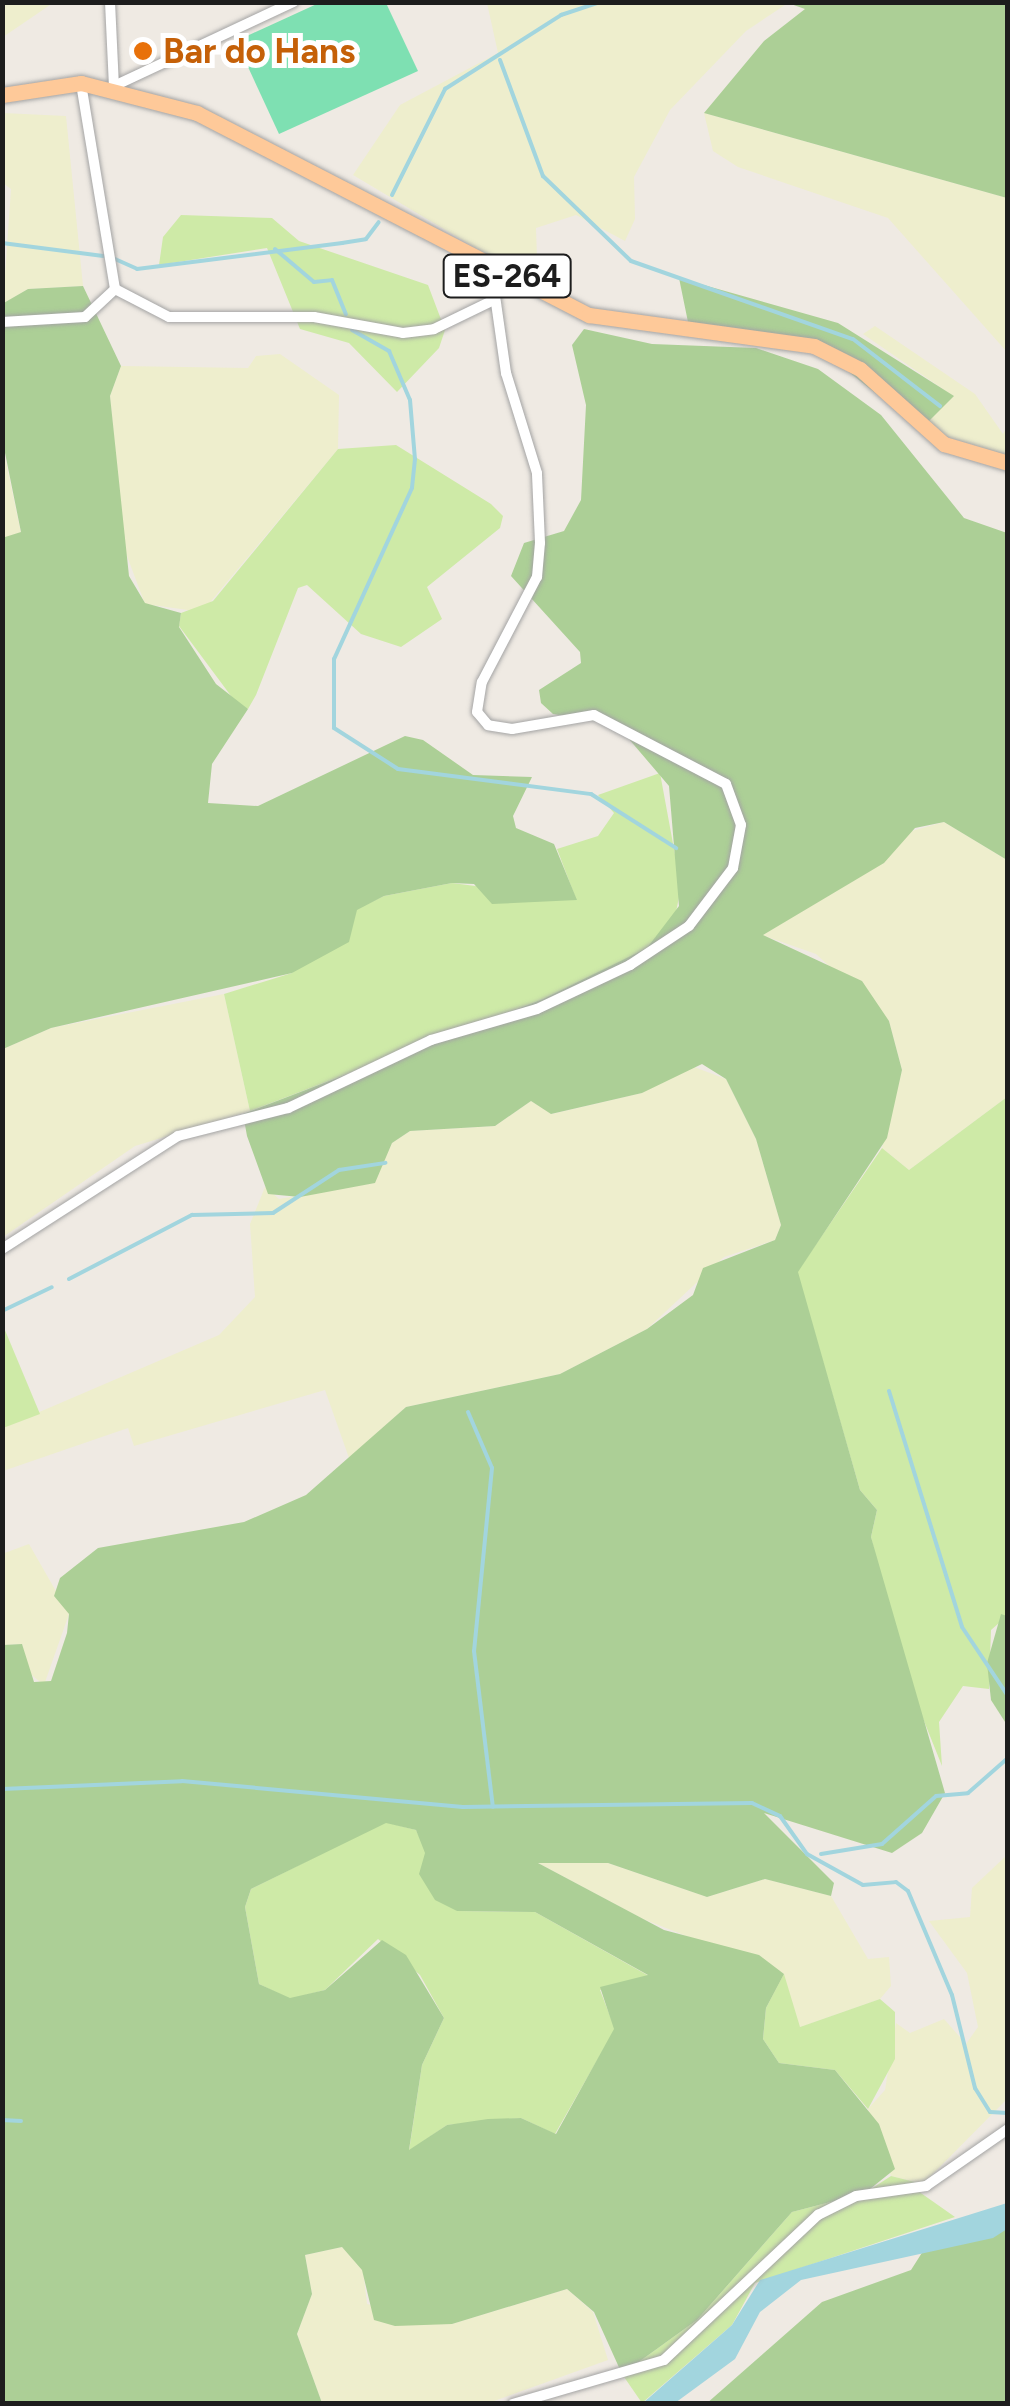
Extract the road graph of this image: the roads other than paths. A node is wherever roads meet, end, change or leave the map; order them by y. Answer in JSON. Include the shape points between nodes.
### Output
{"nodes":[{"id":1,"x":110,"y":2,"type":"edge"},
{"id":2,"x":293,"y":2,"type":"edge"},
{"id":3,"x":81,"y":82,"type":"junction"},
{"id":4,"x":114,"y":86,"type":"junction"},
{"id":5,"x":6,"y":96,"type":"edge"},
{"id":6,"x":490,"y":268,"type":"junction"},
{"id":7,"x":115,"y":290,"type":"junction"},
{"id":8,"x":494,"y":300,"type":"junction"},
{"id":9,"x":2,"y":322,"type":"edge"},
{"id":10,"x":1008,"y":463,"type":"edge"},
{"id":11,"x":2,"y":1249,"type":"edge"},
{"id":12,"x":1008,"y":2130,"type":"edge"},
{"id":13,"x":513,"y":2404,"type":"edge"}],
"edges":[{"from":1,"to":4,"type":"street"},
{"from":2,"to":4,"type":"street"},
{"from":3,"to":4,"type":"main road","number":"ES-264"},
{"from":3,"to":5,"type":"main road","number":"ES-264"},
{"from":3,"to":7,"type":"street"},
{"from":4,"to":6,"type":"main road","number":"ES-264","via":[[277,152]]},
{"from":6,"to":8,"type":"street"},
{"from":6,"to":10,"type":"main road","number":"ES-264","via":[[628,325],[814,346],[860,369],[944,444]]},
{"from":7,"to":8,"type":"street","via":[[169,317],[274,315],[403,333],[434,330]]},
{"from":7,"to":9,"type":"street","via":[[85,316]]},
{"from":8,"to":11,"type":"street","via":[[536,473],[540,543],[537,577],[482,682],[476,712],[488,726],[512,729],[594,715],[726,784],[739,810],[739,843],[703,912],[663,946],[537,1009],[431,1040],[288,1108],[178,1136]]},
{"from":12,"to":13,"type":"street","via":[[926,2186],[856,2196],[818,2215],[664,2360]]}]}
